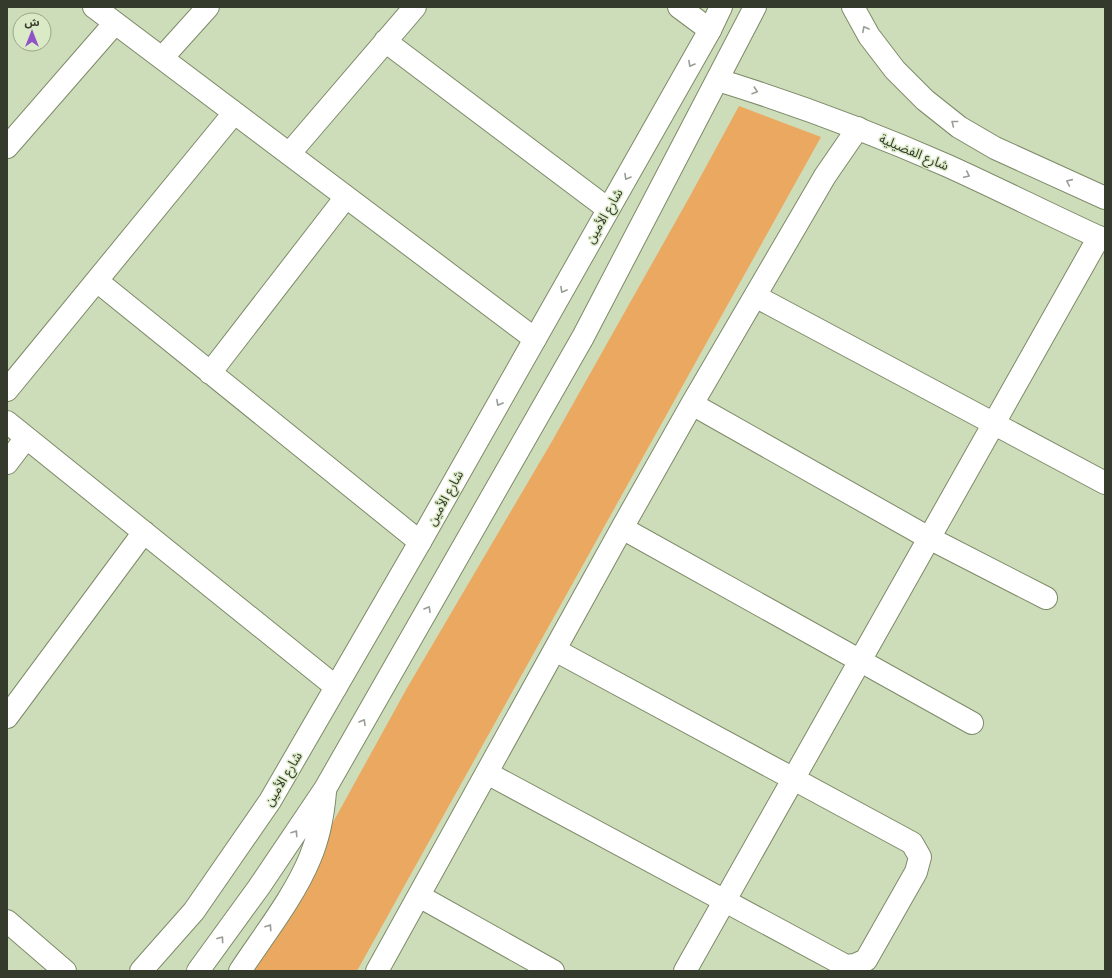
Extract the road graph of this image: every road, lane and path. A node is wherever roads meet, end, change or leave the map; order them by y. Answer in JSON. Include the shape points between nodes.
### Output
{"nodes":[{"id":1,"x":94,"y":7,"type":"edge"},
{"id":2,"x":208,"y":7,"type":"edge"},
{"id":3,"x":415,"y":7,"type":"edge"},
{"id":4,"x":679,"y":7,"type":"edge"},
{"id":5,"x":721,"y":7,"type":"edge"},
{"id":6,"x":755,"y":7,"type":"edge"},
{"id":7,"x":853,"y":7,"type":"edge"},
{"id":8,"x":115,"y":23,"type":"junction"},
{"id":9,"x":710,"y":30,"type":"junction"},
{"id":10,"x":385,"y":42,"type":"junction"},
{"id":11,"x":736,"y":42,"type":"junction"},
{"id":12,"x":162,"y":58,"type":"junction"},
{"id":13,"x":718,"y":80,"type":"junction"},
{"id":14,"x":234,"y":113,"type":"junction"},
{"id":15,"x":858,"y":128,"type":"junction"},
{"id":16,"x":7,"y":147,"type":"edge"},
{"id":17,"x":289,"y":154,"type":"junction"},
{"id":18,"x":346,"y":197,"type":"junction"},
{"id":19,"x":1105,"y":198,"type":"edge"},
{"id":20,"x":608,"y":209,"type":"junction"},
{"id":21,"x":1102,"y":239,"type":"edge"},
{"id":22,"x":97,"y":281,"type":"junction"},
{"id":23,"x":755,"y":296,"type":"junction"},
{"id":24,"x":535,"y":339,"type":"junction"},
{"id":25,"x":210,"y":373,"type":"junction"},
{"id":26,"x":7,"y":390,"type":"edge"},
{"id":27,"x":692,"y":404,"type":"junction"},
{"id":28,"x":7,"y":422,"type":"edge"},
{"id":29,"x":994,"y":424,"type":"junction"},
{"id":30,"x":26,"y":438,"type":"junction"},
{"id":31,"x":7,"y":463,"type":"edge"},
{"id":32,"x":1105,"y":483,"type":"edge"},
{"id":33,"x":622,"y":528,"type":"junction"},
{"id":34,"x":144,"y":532,"type":"junction"},
{"id":35,"x":930,"y":538,"type":"junction"},
{"id":36,"x":420,"y":542,"type":"junction"},
{"id":37,"x":1046,"y":598,"type":"dead end"},
{"id":38,"x":555,"y":650,"type":"junction"},
{"id":39,"x":860,"y":662,"type":"junction"},
{"id":40,"x":336,"y":686,"type":"junction"},
{"id":41,"x":7,"y":717,"type":"edge"},
{"id":42,"x":972,"y":723,"type":"dead end"},
{"id":43,"x":487,"y":773,"type":"junction"},
{"id":44,"x":793,"y":780,"type":"junction"},
{"id":45,"x":325,"y":789,"type":"junction"},
{"id":46,"x":419,"y":896,"type":"junction"},
{"id":47,"x":724,"y":902,"type":"junction"},
{"id":48,"x":7,"y":921,"type":"edge"},
{"id":49,"x":65,"y":971,"type":"edge"},
{"id":50,"x":141,"y":971,"type":"edge"},
{"id":51,"x":198,"y":971,"type":"edge"},
{"id":52,"x":240,"y":971,"type":"edge"},
{"id":53,"x":377,"y":971,"type":"edge"},
{"id":54,"x":553,"y":971,"type":"edge"},
{"id":55,"x":685,"y":971,"type":"edge"}],
"edges":[{"from":1,"to":8,"type":"street"},
{"from":2,"to":12,"type":"street"},
{"from":3,"to":10,"type":"street"},
{"from":4,"to":9,"type":"street"},
{"from":5,"to":9,"type":"street","name":"شارع الأمين"},
{"from":6,"to":11,"type":"street"},
{"from":19,"to":7,"type":"street","one_way":true,"via":[[995,148],[959,127],[925,100],[895,70],[869,36]]},
{"from":8,"to":12,"type":"street"},
{"from":8,"to":16,"type":"street"},
{"from":9,"to":11,"type":"street"},
{"from":9,"to":20,"type":"street","name":"شارع الأمين","one_way":true},
{"from":10,"to":17,"type":"street"},
{"from":10,"to":20,"type":"street"},
{"from":11,"to":13,"type":"street"},
{"from":12,"to":14,"type":"street"},
{"from":13,"to":15,"type":"street","name":"شارع الفضيلية","one_way":true},
{"from":45,"to":13,"type":"street","one_way":true,"via":[[582,337]]},
{"from":14,"to":17,"type":"street"},
{"from":14,"to":22,"type":"street"},
{"from":15,"to":21,"type":"street","name":"شارع الفضيلية","one_way":true,"via":[[948,166]]},
{"from":15,"to":23,"type":"street","via":[[825,176]]},
{"from":17,"to":18,"type":"street"},
{"from":18,"to":24,"type":"street"},
{"from":18,"to":25,"type":"street"},
{"from":20,"to":24,"type":"street","name":"شارع الأمين","one_way":true},
{"from":21,"to":29,"type":"street"},
{"from":22,"to":25,"type":"street"},
{"from":22,"to":26,"type":"street"},
{"from":23,"to":27,"type":"street"},
{"from":23,"to":29,"type":"street"},
{"from":24,"to":36,"type":"street","name":"شارع الأمين","one_way":true},
{"from":25,"to":36,"type":"street"},
{"from":27,"to":33,"type":"street"},
{"from":27,"to":35,"type":"street"},
{"from":28,"to":30,"type":"street"},
{"from":29,"to":32,"type":"street"},
{"from":29,"to":35,"type":"street"},
{"from":30,"to":31,"type":"street"},
{"from":30,"to":34,"type":"street"},
{"from":33,"to":38,"type":"street"},
{"from":33,"to":39,"type":"street"},
{"from":34,"to":40,"type":"street"},
{"from":34,"to":41,"type":"street"},
{"from":35,"to":37,"type":"street"},
{"from":35,"to":39,"type":"street"},
{"from":36,"to":40,"type":"street","name":"شارع الأمين"},
{"from":38,"to":43,"type":"street"},
{"from":38,"to":44,"type":"street"},
{"from":39,"to":42,"type":"street"},
{"from":39,"to":44,"type":"street"},
{"from":40,"to":50,"type":"street","name":"شارع الأمين","via":[[270,801],[194,911]]},
{"from":43,"to":46,"type":"street"},
{"from":43,"to":47,"type":"street"},
{"from":44,"to":47,"type":"street"},
{"from":44,"to":47,"type":"street","via":[[912,843],[920,857],[916,872],[866,960],[855,965],[846,966]]},
{"from":51,"to":45,"type":"street","one_way":true},
{"from":52,"to":45,"type":"street","one_way":true,"via":[[304,873],[319,830]]},
{"from":46,"to":53,"type":"street"},
{"from":46,"to":54,"type":"street"},
{"from":47,"to":55,"type":"street"},
{"from":48,"to":49,"type":"street"}]}
